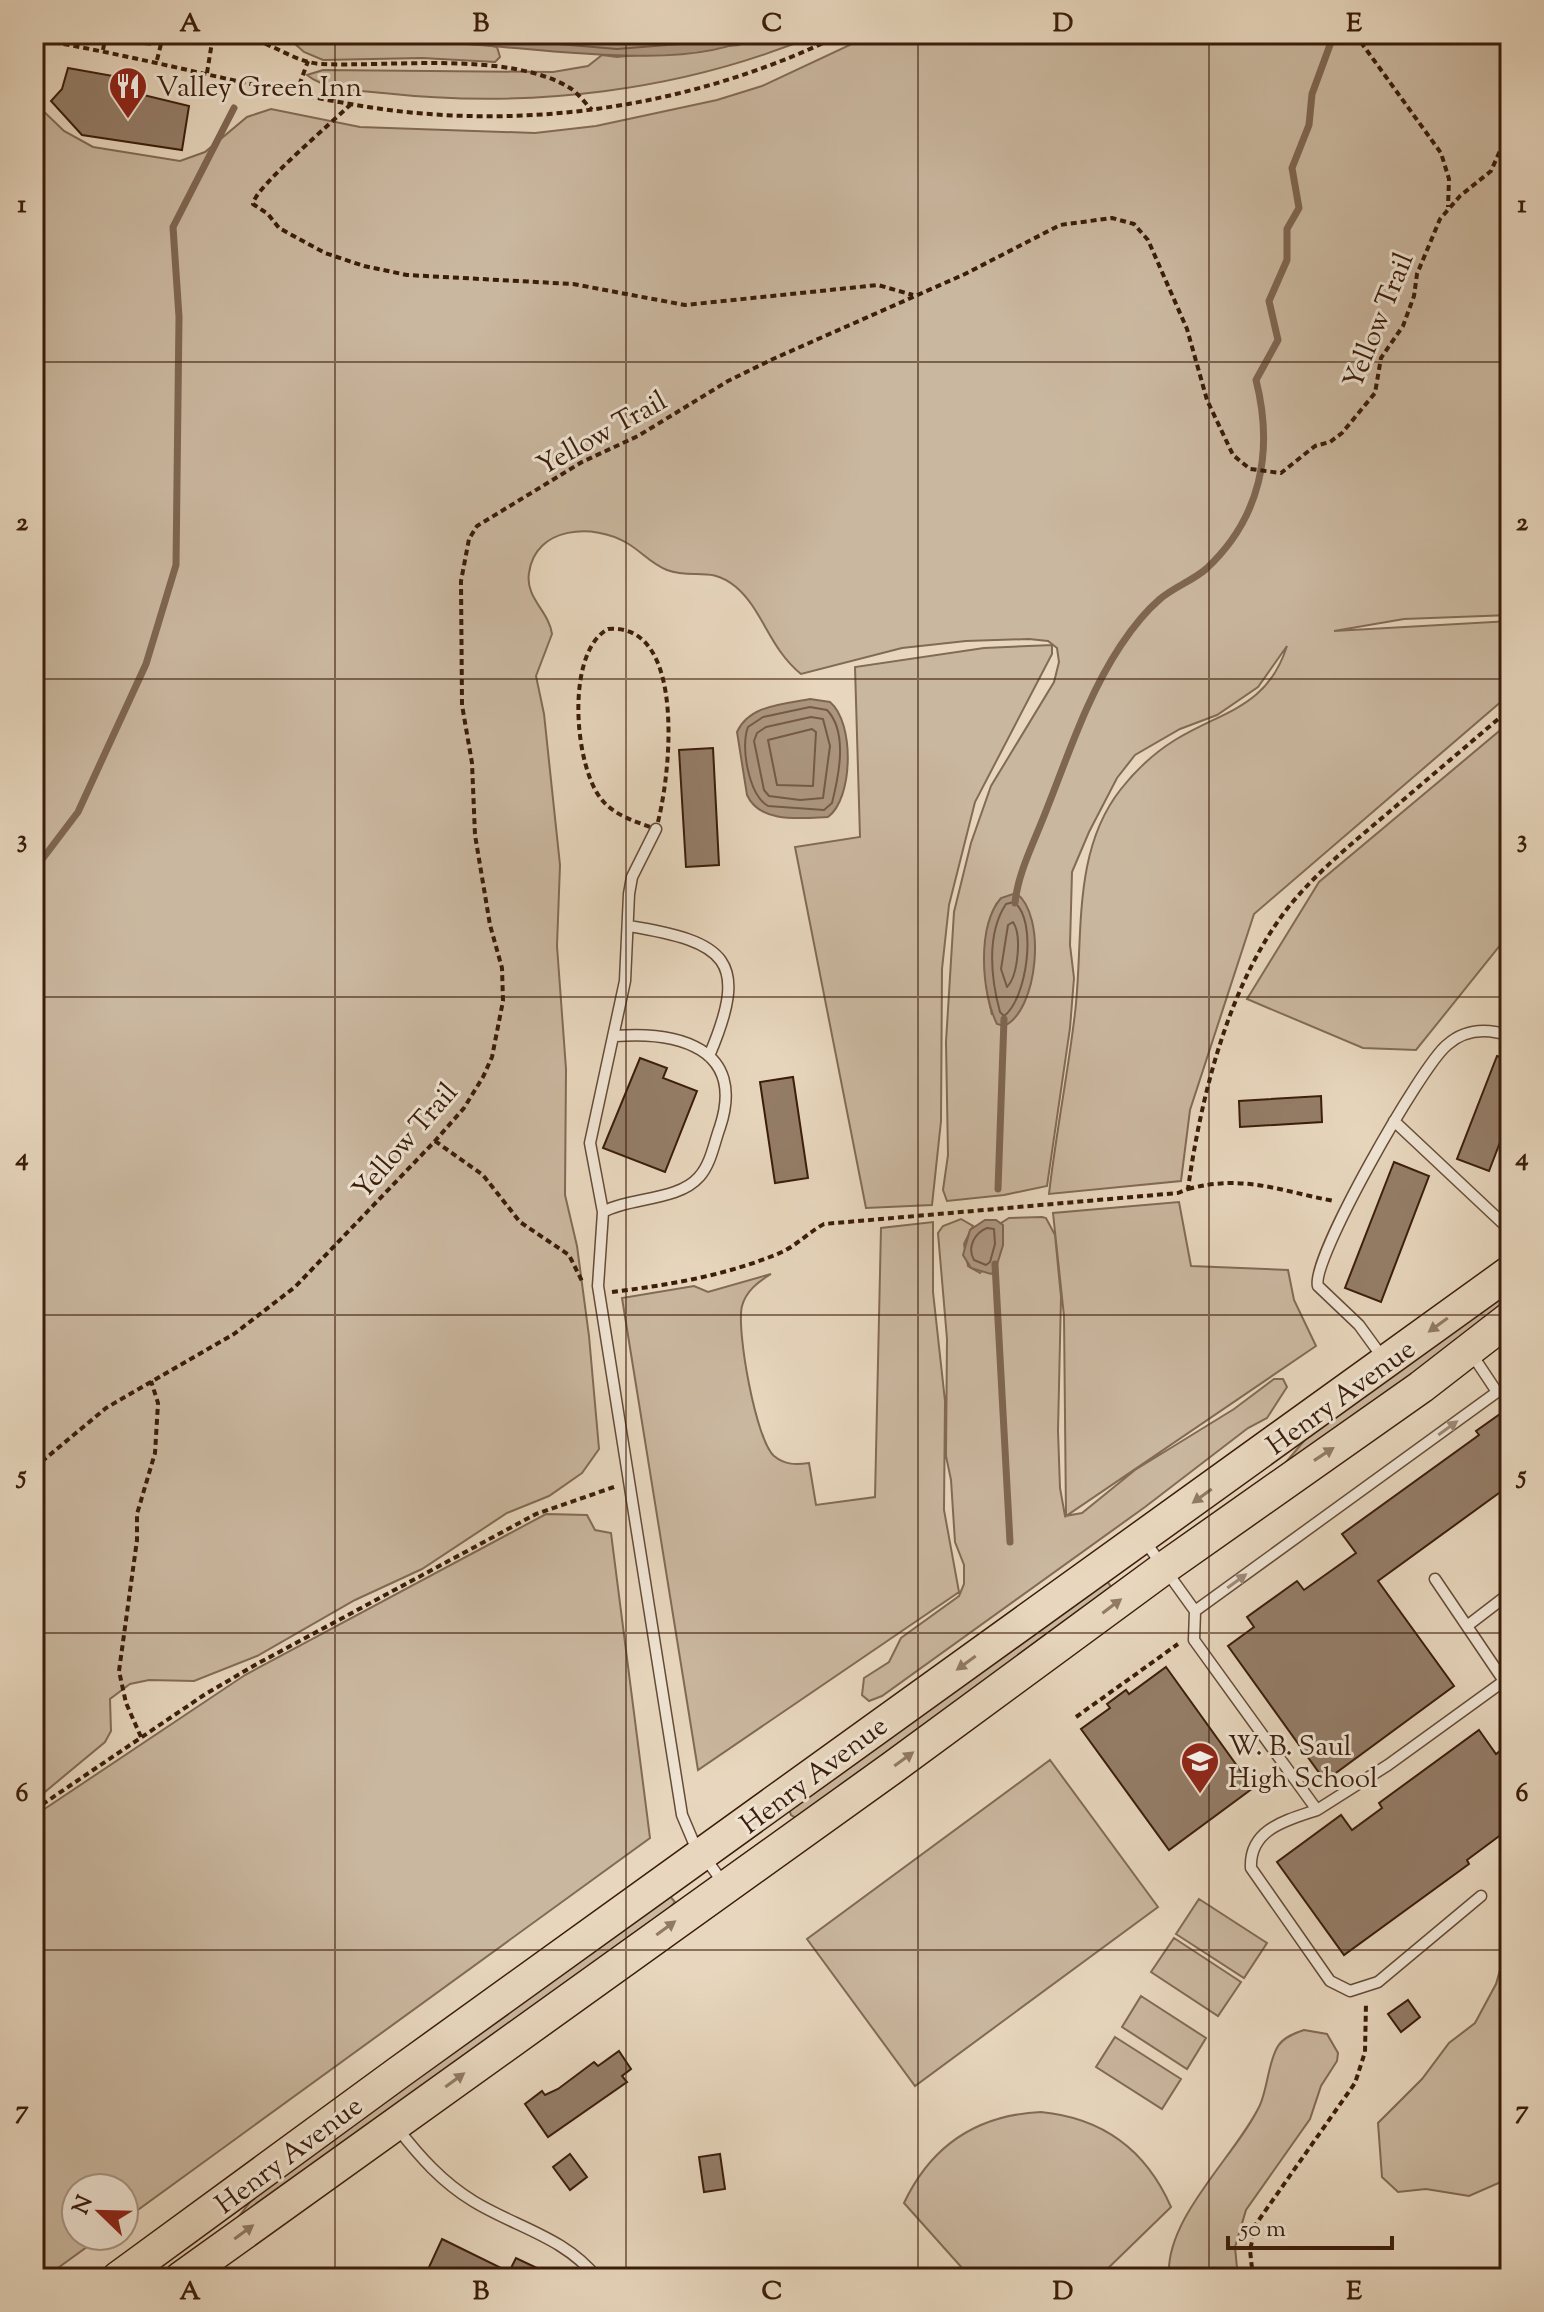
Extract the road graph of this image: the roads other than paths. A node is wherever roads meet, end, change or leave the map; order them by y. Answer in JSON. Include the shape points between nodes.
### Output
{"nodes":[{"id":1,"x":656,"y":829,"type":"road end"},
{"id":2,"x":629,"y":926,"type":"junction"},
{"id":3,"x":615,"y":1036,"type":"junction"},
{"id":4,"x":1510,"y":1036,"type":"edge"},
{"id":5,"x":709,"y":1056,"type":"junction"},
{"id":6,"x":1394,"y":1121,"type":"junction"},
{"id":7,"x":603,"y":1212,"type":"junction"},
{"id":8,"x":1510,"y":1230,"type":"edge"},
{"id":9,"x":1510,"y":1272,"type":"edge"},
{"id":10,"x":1510,"y":1318,"type":"edge"},
{"id":11,"x":1469,"y":1350,"type":"junction"},
{"id":12,"x":1387,"y":1362,"type":"junction"},
{"id":13,"x":1497,"y":1392,"type":"junction"},
{"id":14,"x":1510,"y":1398,"type":"edge"},
{"id":15,"x":1143,"y":1538,"type":"junction"},
{"id":16,"x":1164,"y":1568,"type":"junction"},
{"id":17,"x":1435,"y":1579,"type":"dead end"},
{"id":18,"x":1510,"y":1593,"type":"edge"},
{"id":19,"x":1195,"y":1611,"type":"junction"},
{"id":20,"x":1467,"y":1626,"type":"junction"},
{"id":21,"x":1317,"y":1810,"type":"junction"},
{"id":22,"x":702,"y":1856,"type":"junction"},
{"id":23,"x":725,"y":1885,"type":"junction"},
{"id":24,"x":1481,"y":1896,"type":"dead end"},
{"id":25,"x":394,"y":2124,"type":"junction"},
{"id":26,"x":118,"y":2278,"type":"edge"},
{"id":27,"x":181,"y":2278,"type":"edge"},
{"id":28,"x":597,"y":2278,"type":"edge"}],
"edges":[{"from":1,"to":2,"type":"lane","via":[[632,877]]},
{"from":2,"to":3,"type":"lane"},
{"from":2,"to":5,"type":"lane","via":[[697,942],[717,954],[726,968],[731,988],[726,1017]]},
{"from":3,"to":5,"type":"lane","via":[[651,1033],[675,1038]]},
{"from":3,"to":7,"type":"lane","via":[[590,1143]]},
{"from":4,"to":6,"type":"lane","via":[[1474,1031],[1447,1045],[1423,1072]]},
{"from":5,"to":7,"type":"lane","via":[[718,1062],[727,1084],[727,1106],[708,1164],[699,1177],[670,1192],[618,1203]]},
{"from":6,"to":8,"type":"lane"},
{"from":6,"to":12,"type":"lane","via":[[1329,1243],[1316,1280]]},
{"from":7,"to":22,"type":"lane","via":[[599,1294],[628,1484],[682,1815]]},
{"from":9,"to":12,"type":"main road","name":"Henry Avenue","one_way":true},
{"from":10,"to":11,"type":"main road","name":"Henry Avenue"},
{"from":11,"to":13,"type":"lane"},
{"from":16,"to":11,"type":"main road","name":"Henry Avenue","one_way":true},
{"from":12,"to":15,"type":"main road","name":"Henry Avenue","one_way":true},
{"from":13,"to":14,"type":"lane"},
{"from":19,"to":13,"type":"lane","one_way":true},
{"from":15,"to":16,"type":"lane"},
{"from":15,"to":22,"type":"main road","name":"Henry Avenue","one_way":true},
{"from":16,"to":19,"type":"lane"},
{"from":23,"to":16,"type":"main road","name":"Henry Avenue","one_way":true},
{"from":17,"to":20,"type":"lane"},
{"from":18,"to":20,"type":"lane"},
{"from":19,"to":21,"type":"lane","via":[[1194,1640]]},
{"from":20,"to":21,"type":"lane","via":[[1504,1681]]},
{"from":21,"to":24,"type":"lane","via":[[1278,1823],[1261,1836],[1250,1857],[1251,1868],[1330,1981],[1350,1991],[1378,1982]]},
{"from":22,"to":23,"type":"lane"},
{"from":22,"to":26,"type":"main road","name":"Henry Avenue"},
{"from":25,"to":23,"type":"main road","name":"Henry Avenue","one_way":true},
{"from":27,"to":25,"type":"main road","name":"Henry Avenue","one_way":true},
{"from":25,"to":28,"type":"lane","via":[[453,2188],[572,2252]]}]}
